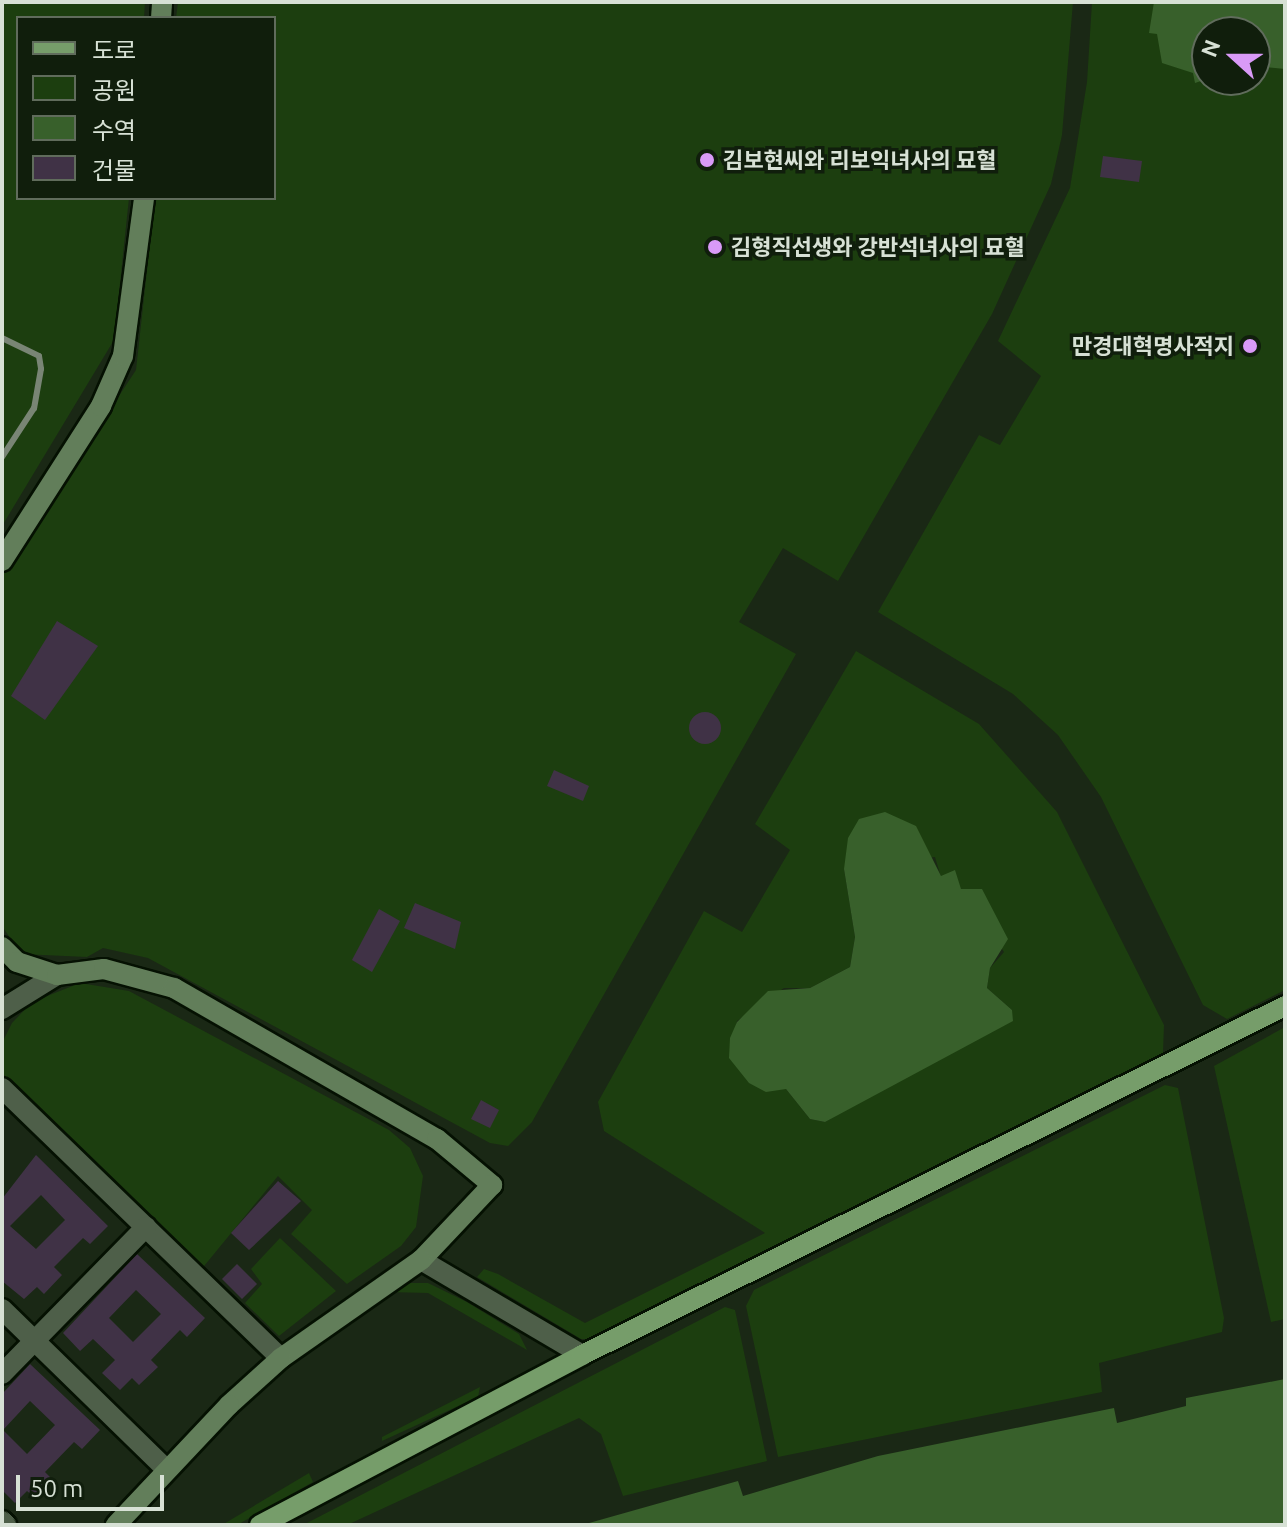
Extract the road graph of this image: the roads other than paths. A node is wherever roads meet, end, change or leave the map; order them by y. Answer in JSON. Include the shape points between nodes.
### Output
{"nodes":[{"id":1,"x":144,"y":200,"type":"edge"},
{"id":2,"x":2,"y":561,"type":"edge"},
{"id":3,"x":2,"y":947,"type":"edge"},
{"id":4,"x":57,"y":975,"type":"junction"},
{"id":5,"x":1285,"y":1006,"type":"edge"},
{"id":6,"x":2,"y":1009,"type":"edge"},
{"id":7,"x":2,"y":1088,"type":"edge"},
{"id":8,"x":146,"y":1227,"type":"junction"},
{"id":9,"x":421,"y":1260,"type":"junction"},
{"id":10,"x":2,"y":1309,"type":"edge"},
{"id":11,"x":35,"y":1341,"type":"junction"},
{"id":12,"x":582,"y":1355,"type":"junction"},
{"id":13,"x":281,"y":1358,"type":"junction"},
{"id":14,"x":2,"y":1374,"type":"edge"},
{"id":15,"x":164,"y":1467,"type":"junction"},
{"id":16,"x":116,"y":1525,"type":"edge"},
{"id":17,"x":260,"y":1525,"type":"edge"}],
"edges":[{"from":1,"to":2,"type":"main road","via":[[123,356],[101,406]]},
{"from":3,"to":4,"type":"main road","via":[[17,962]]},
{"from":4,"to":6,"type":"street"},
{"from":4,"to":9,"type":"main road","via":[[104,969],[174,988],[437,1139],[492,1185]]},
{"from":5,"to":12,"type":"main road"},
{"from":7,"to":8,"type":"street"},
{"from":8,"to":11,"type":"street"},
{"from":8,"to":13,"type":"street"},
{"from":9,"to":12,"type":"street"},
{"from":9,"to":13,"type":"main road"},
{"from":10,"to":11,"type":"street"},
{"from":11,"to":14,"type":"street"},
{"from":11,"to":15,"type":"street"},
{"from":12,"to":17,"type":"main road"},
{"from":13,"to":15,"type":"main road"},
{"from":15,"to":16,"type":"main road"}]}
